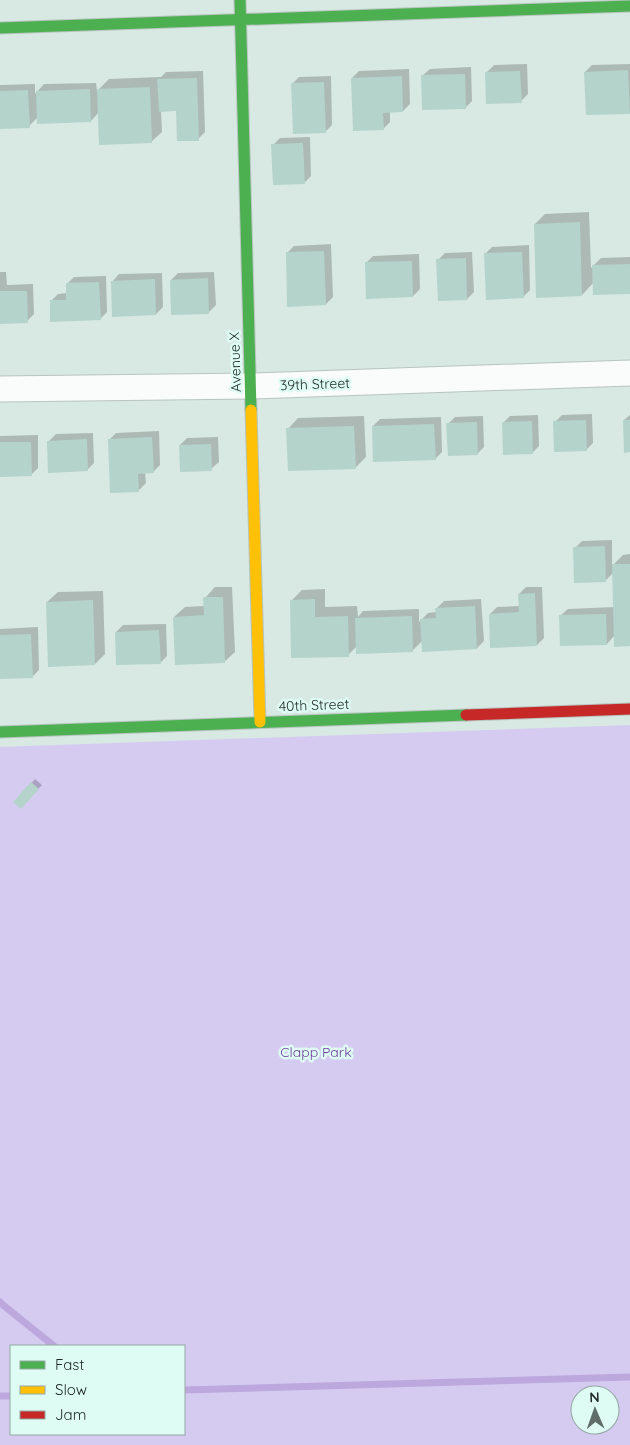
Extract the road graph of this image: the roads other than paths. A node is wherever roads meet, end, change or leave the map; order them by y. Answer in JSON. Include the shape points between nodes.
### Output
{"nodes":[{"id":1,"x":240,"y":0,"type":"edge"},
{"id":2,"x":630,"y":6,"type":"edge"},
{"id":3,"x":240,"y":19,"type":"junction"},
{"id":4,"x":0,"y":28,"type":"edge"},
{"id":5,"x":630,"y":373,"type":"edge"},
{"id":6,"x":251,"y":386,"type":"junction"},
{"id":7,"x":0,"y":389,"type":"edge"},
{"id":8,"x":630,"y":709,"type":"edge"},
{"id":9,"x":260,"y":722,"type":"junction"},
{"id":10,"x":0,"y":732,"type":"edge"}],
"edges":[{"from":1,"to":3,"type":"street","name":"Avenue X"},
{"from":2,"to":3,"type":"street"},
{"from":3,"to":4,"type":"street"},
{"from":3,"to":6,"type":"street","name":"Avenue X"},
{"from":5,"to":6,"type":"street","name":"39th Street"},
{"from":6,"to":7,"type":"street","name":"39th Street"},
{"from":6,"to":9,"type":"street","name":"Avenue X"},
{"from":8,"to":9,"type":"street","name":"40th Street"},
{"from":9,"to":10,"type":"street","name":"40th Street"}]}
